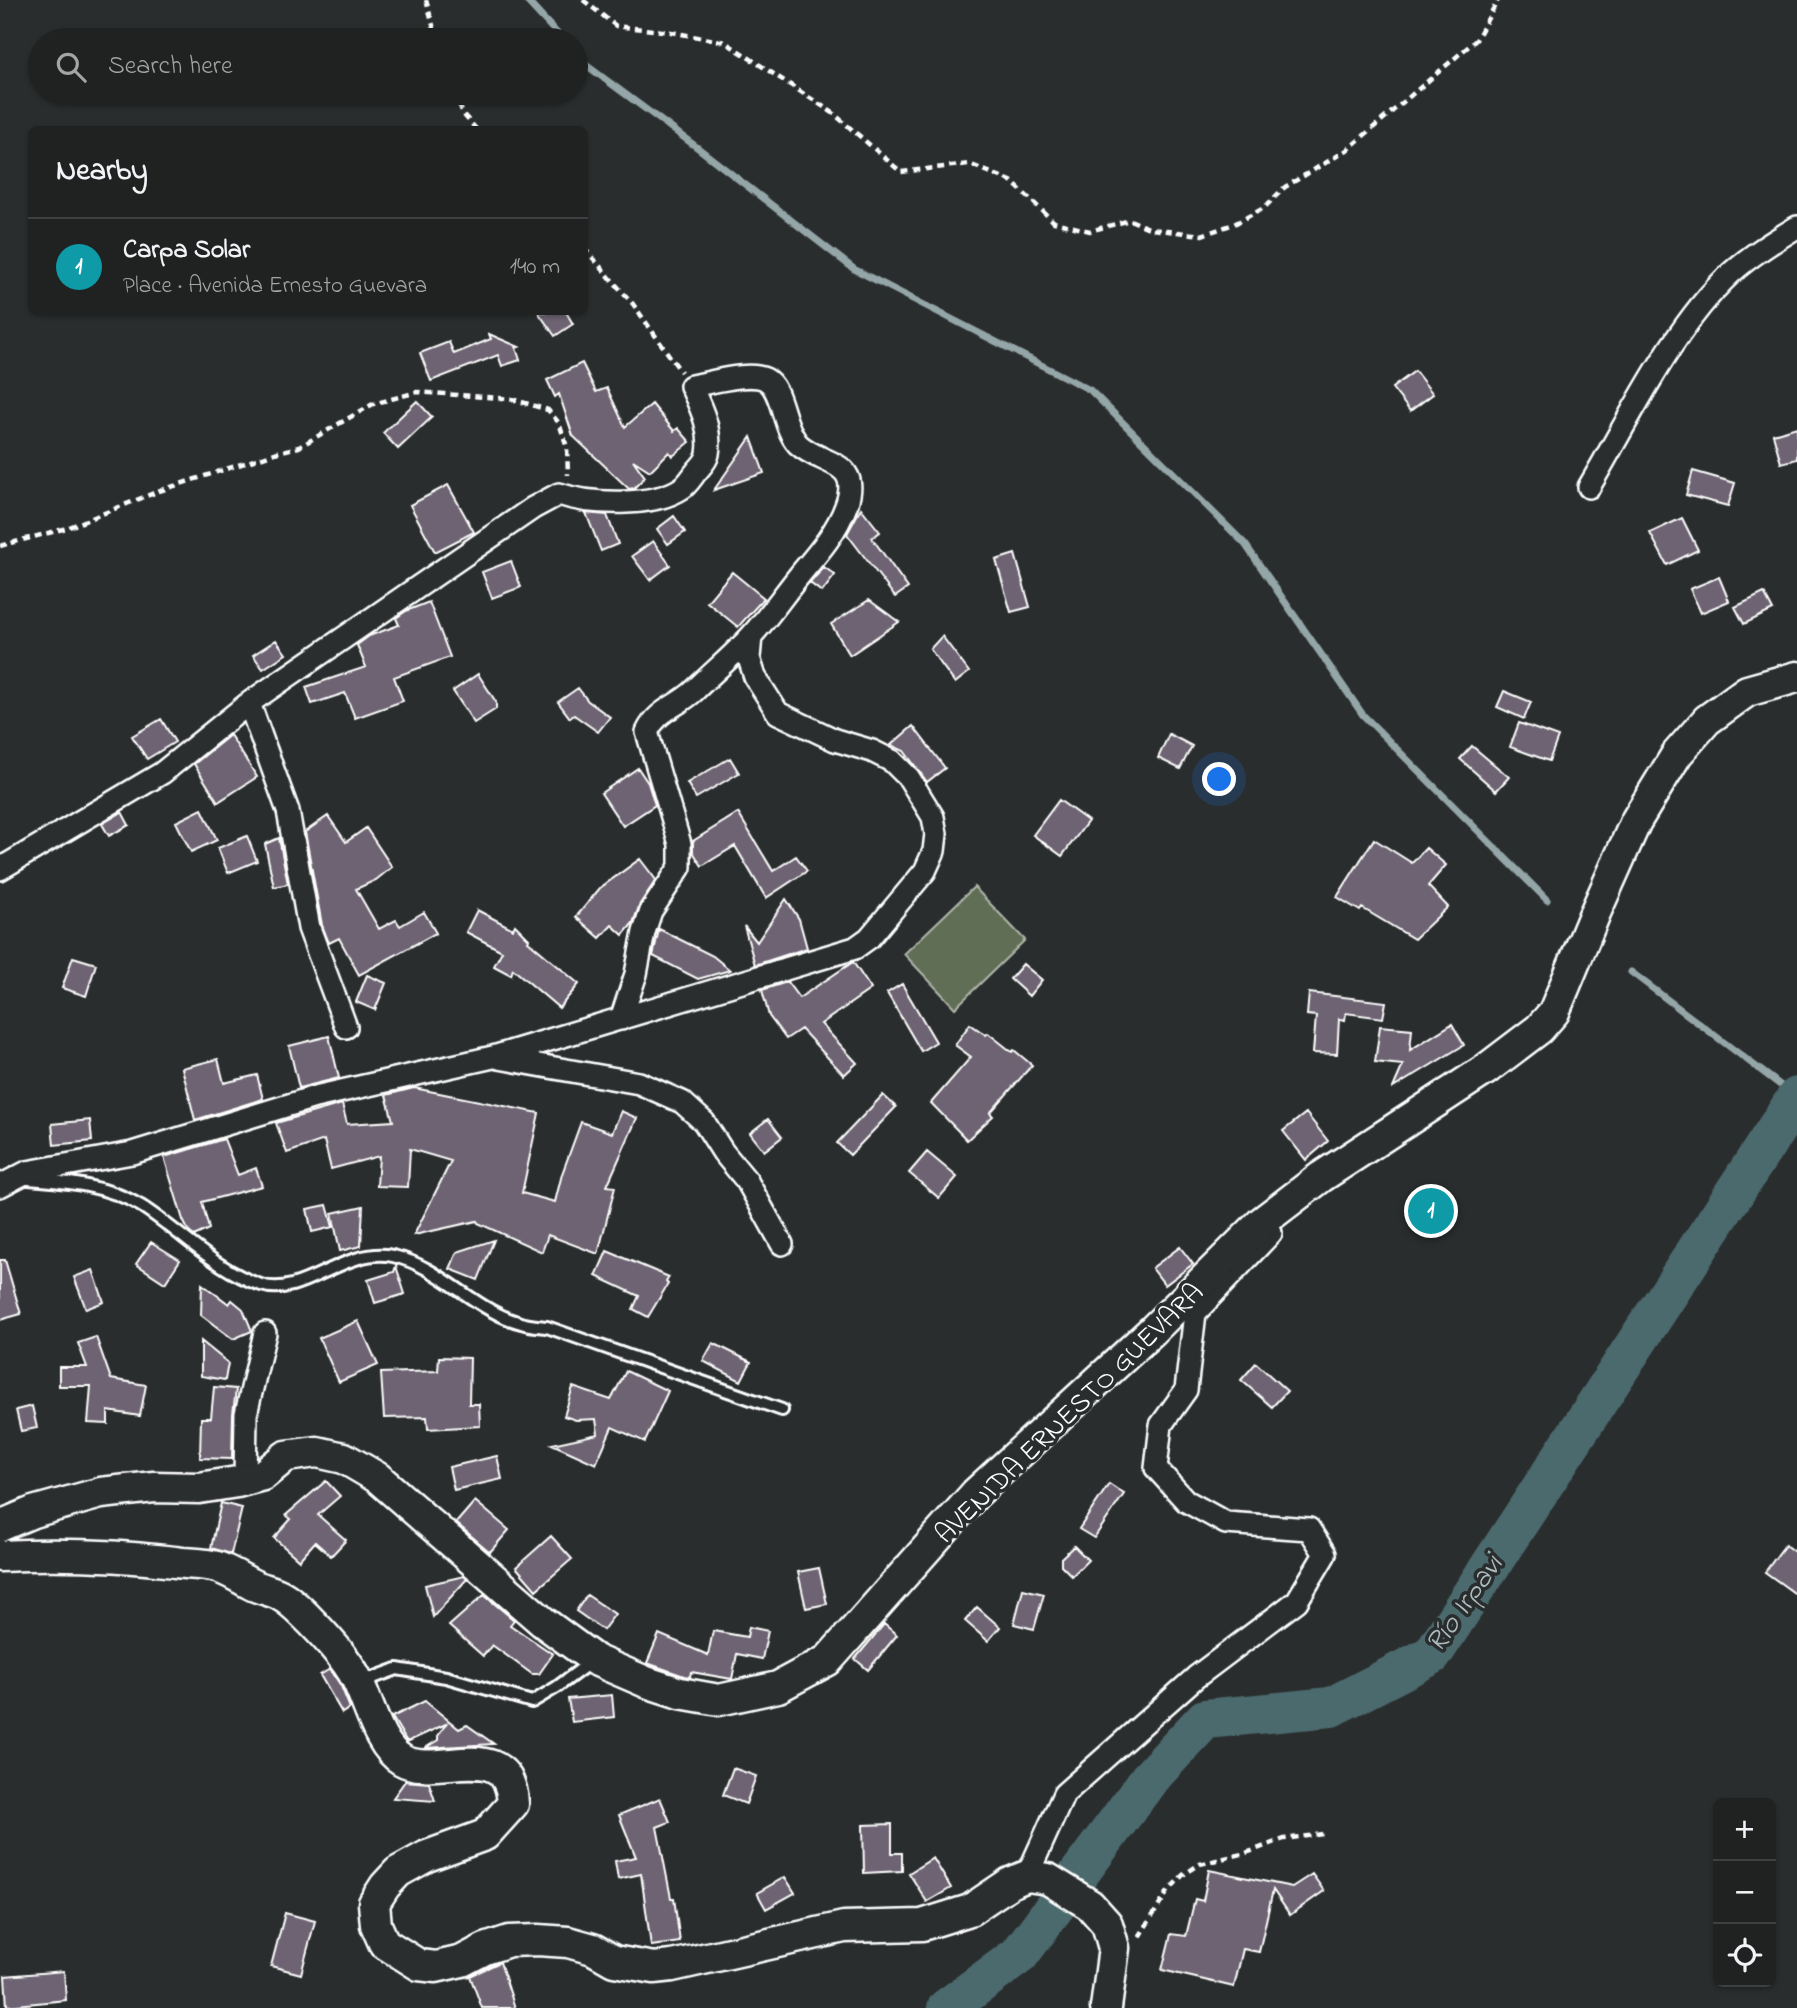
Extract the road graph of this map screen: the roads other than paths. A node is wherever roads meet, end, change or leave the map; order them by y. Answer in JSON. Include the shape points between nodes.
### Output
{"nodes":[{"id":1,"x":1797,"y":227,"type":"edge"},
{"id":2,"x":1589,"y":486,"type":"dead end"},
{"id":3,"x":751,"y":636,"type":"junction"},
{"id":4,"x":1797,"y":677,"type":"edge"},
{"id":5,"x":249,"y":703,"type":"junction"},
{"id":6,"x":0,"y":869,"type":"edge"},
{"id":7,"x":621,"y":1019,"type":"junction"},
{"id":8,"x":346,"y":1027,"type":"dead end"},
{"id":9,"x":493,"y":1057,"type":"junction"},
{"id":10,"x":8,"y":1182,"type":"edge"},
{"id":11,"x":1302,"y":1192,"type":"junction"},
{"id":12,"x":782,"y":1244,"type":"dead end"},
{"id":13,"x":265,"y":1333,"type":"dead end"},
{"id":14,"x":782,"y":1410,"type":"dead end"},
{"id":15,"x":245,"y":1480,"type":"junction"},
{"id":16,"x":0,"y":1525,"type":"edge"},
{"id":17,"x":0,"y":1556,"type":"edge"},
{"id":18,"x":595,"y":1660,"type":"junction"},
{"id":19,"x":359,"y":1683,"type":"junction"},
{"id":20,"x":1037,"y":1877,"type":"junction"},
{"id":21,"x":1106,"y":2008,"type":"edge"}],
"edges":[{"from":1,"to":2,"type":"street","via":[[1731,273],[1682,329]]},
{"from":3,"to":5,"type":"street","via":[[829,539],[850,491],[847,473],[839,465],[798,443],[788,430],[774,387],[749,376],[691,387],[705,418],[708,457],[683,488],[656,500],[619,502],[559,494]]},
{"from":3,"to":7,"type":"street","via":[[689,695],[654,719],[647,732],[680,844],[680,867],[652,911]]},
{"from":3,"to":7,"type":"street","via":[[749,658],[755,677],[778,713],[892,761],[909,778],[933,817],[934,851],[925,871],[869,938],[855,948]]},
{"from":4,"to":11,"type":"main road","name":"AVENIDA ERNESTO GUEVARA","via":[[1747,691],[1707,720],[1677,754],[1636,821],[1555,1012],[1539,1029]]},
{"from":5,"to":6,"type":"street","via":[[162,773]]},
{"from":5,"to":8,"type":"street","via":[[288,811],[309,928]]},
{"from":7,"to":9,"type":"street"},
{"from":9,"to":10,"type":"street","via":[[315,1097],[132,1153],[27,1172]]},
{"from":9,"to":12,"type":"street","via":[[639,1083],[681,1102],[704,1122],[747,1181]]},
{"from":10,"to":14,"type":"lane","via":[[86,1184],[139,1205],[236,1276],[265,1287],[289,1287],[360,1256],[392,1256],[427,1268],[484,1307],[524,1324],[547,1326]]},
{"from":11,"to":18,"type":"main road","name":"AVENIDA ERNESTO GUEVARA","via":[[1262,1222],[976,1493],[828,1660],[778,1688],[719,1700],[680,1693]]},
{"from":11,"to":20,"type":"street","via":[[1270,1234],[1195,1313],[1186,1390],[1161,1425],[1156,1468],[1186,1501],[1226,1523],[1309,1529],[1325,1554],[1297,1601],[1196,1677],[1064,1794]]},
{"from":13,"to":15,"type":"street","via":[[246,1414]]},
{"from":15,"to":16,"type":"main road","name":"AVENIDA ERNESTO GUEVARA","via":[[200,1488],[101,1493]]},
{"from":15,"to":18,"type":"main road","name":"AVENIDA ERNESTO GUEVARA","via":[[263,1475],[286,1456],[317,1452],[344,1458],[379,1478],[543,1622]]},
{"from":17,"to":19,"type":"main road","via":[[142,1558],[216,1566],[281,1595],[341,1654]]},
{"from":18,"to":19,"type":"lane","via":[[532,1702],[446,1677],[397,1669]]},
{"from":19,"to":20,"type":"main road","via":[[371,1716],[402,1760],[479,1762],[500,1771],[512,1785],[513,1804],[485,1835],[398,1872],[374,1903],[383,1943],[419,1965],[436,1967],[509,1941],[538,1940],[568,1942],[639,1967],[673,1966],[844,1927],[922,1925],[947,1919],[970,1910],[1010,1883]]},
{"from":20,"to":21,"type":"main road","via":[[1090,1905],[1107,1924],[1114,1948]]}]}
